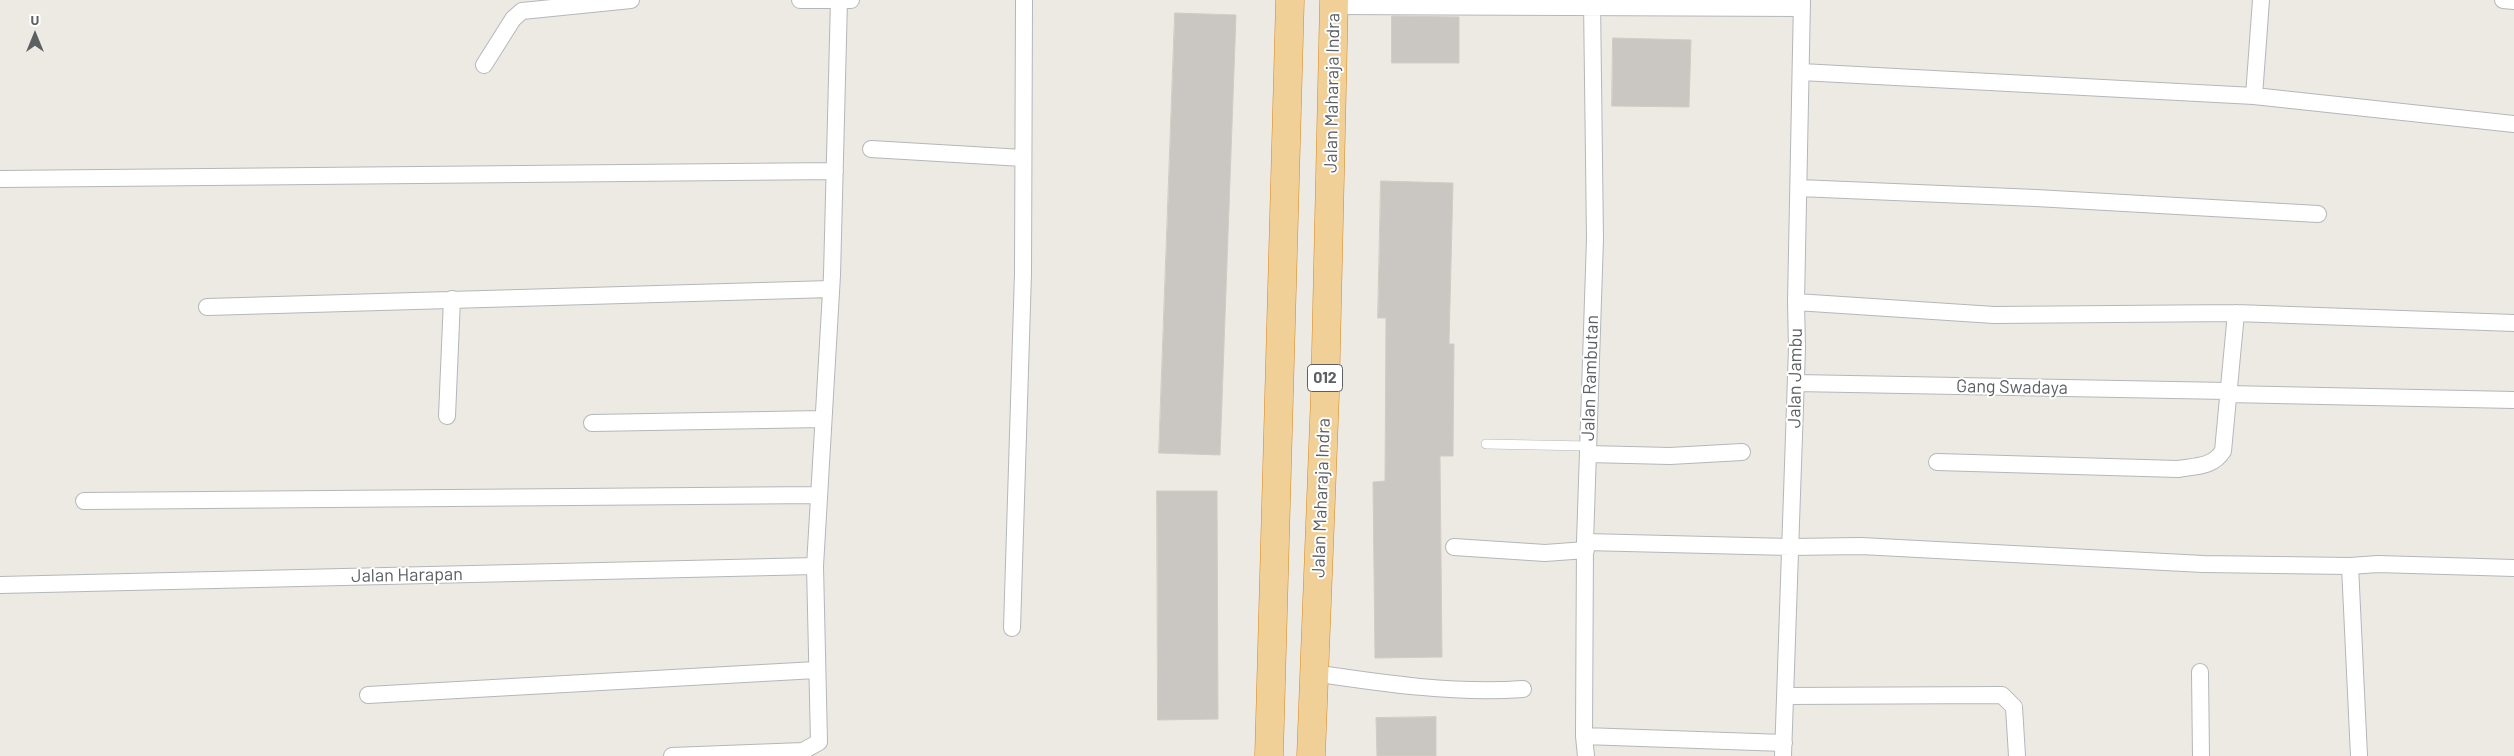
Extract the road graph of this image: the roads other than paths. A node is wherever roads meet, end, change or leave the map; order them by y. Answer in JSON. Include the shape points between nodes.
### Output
{"nodes":[{"id":1,"x":631,"y":0,"type":"edge"},
{"id":2,"x":800,"y":0,"type":"edge"},
{"id":3,"x":839,"y":0,"type":"edge"},
{"id":4,"x":851,"y":0,"type":"edge"},
{"id":5,"x":1024,"y":0,"type":"edge"},
{"id":6,"x":1276,"y":0,"type":"edge"},
{"id":7,"x":1290,"y":0,"type":"edge"},
{"id":8,"x":2261,"y":0,"type":"edge"},
{"id":9,"x":2503,"y":0,"type":"edge"},
{"id":10,"x":2514,"y":1,"type":"edge"},
{"id":11,"x":1334,"y":3,"type":"edge"},
{"id":12,"x":1592,"y":3,"type":"edge"},
{"id":13,"x":1802,"y":4,"type":"edge"},
{"id":14,"x":484,"y":65,"type":"dead end"},
{"id":15,"x":1801,"y":72,"type":"junction"},
{"id":16,"x":2254,"y":96,"type":"junction"},
{"id":17,"x":2514,"y":124,"type":"edge"},
{"id":18,"x":870,"y":149,"type":"dead end"},
{"id":19,"x":1023,"y":158,"type":"junction"},
{"id":20,"x":834,"y":171,"type":"junction"},
{"id":21,"x":0,"y":180,"type":"edge"},
{"id":22,"x":1799,"y":188,"type":"junction"},
{"id":23,"x":2318,"y":214,"type":"dead end"},
{"id":24,"x":831,"y":289,"type":"junction"},
{"id":25,"x":452,"y":299,"type":"junction"},
{"id":26,"x":1796,"y":302,"type":"junction"},
{"id":27,"x":207,"y":307,"type":"dead end"},
{"id":28,"x":2236,"y":313,"type":"junction"},
{"id":29,"x":2514,"y":323,"type":"edge"},
{"id":30,"x":1796,"y":383,"type":"junction"},
{"id":31,"x":2227,"y":392,"type":"junction"},
{"id":32,"x":2514,"y":400,"type":"edge"},
{"id":33,"x":447,"y":416,"type":"dead end"},
{"id":34,"x":823,"y":419,"type":"junction"},
{"id":35,"x":592,"y":423,"type":"dead end"},
{"id":36,"x":1486,"y":444,"type":"dead end"},
{"id":37,"x":1588,"y":450,"type":"junction"},
{"id":38,"x":1742,"y":452,"type":"dead end"},
{"id":39,"x":1936,"y":462,"type":"dead end"},
{"id":40,"x":818,"y":496,"type":"junction"},
{"id":41,"x":84,"y":501,"type":"dead end"},
{"id":42,"x":1585,"y":546,"type":"junction"},
{"id":43,"x":1454,"y":547,"type":"dead end"},
{"id":44,"x":1790,"y":547,"type":"junction"},
{"id":45,"x":815,"y":566,"type":"junction"},
{"id":46,"x":2350,"y":566,"type":"junction"},
{"id":47,"x":2514,"y":568,"type":"edge"},
{"id":48,"x":0,"y":585,"type":"edge"},
{"id":49,"x":1274,"y":589,"type":"junction"},
{"id":50,"x":1318,"y":591,"type":"junction"},
{"id":51,"x":1012,"y":628,"type":"dead end"},
{"id":52,"x":816,"y":670,"type":"junction"},
{"id":53,"x":2200,"y":672,"type":"dead end"},
{"id":54,"x":1312,"y":673,"type":"junction"},
{"id":55,"x":1523,"y":689,"type":"dead end"},
{"id":56,"x":368,"y":695,"type":"dead end"},
{"id":57,"x":1785,"y":696,"type":"junction"},
{"id":58,"x":1584,"y":736,"type":"junction"},
{"id":59,"x":1783,"y":750,"type":"edge"},
{"id":60,"x":672,"y":756,"type":"edge"},
{"id":61,"x":1269,"y":756,"type":"edge"},
{"id":62,"x":1311,"y":756,"type":"edge"},
{"id":63,"x":1586,"y":756,"type":"edge"},
{"id":64,"x":2017,"y":756,"type":"edge"},
{"id":65,"x":2201,"y":756,"type":"edge"},
{"id":66,"x":2359,"y":756,"type":"edge"}],
"edges":[{"from":1,"to":14,"type":"street","via":[[522,12]]},
{"from":2,"to":3,"type":"street"},
{"from":3,"to":4,"type":"street"},
{"from":3,"to":20,"type":"street"},
{"from":5,"to":19,"type":"street"},
{"from":6,"to":7,"type":"street"},
{"from":7,"to":49,"type":"highway"},
{"from":8,"to":16,"type":"street"},
{"from":9,"to":10,"type":"street"},
{"from":11,"to":12,"type":"street"},
{"from":11,"to":50,"type":"highway","name":"Jalan Maharaja Indra","number":"012"},
{"from":12,"to":13,"type":"street"},
{"from":12,"to":37,"type":"street","name":"Jalan Rambutan","via":[[1594,239]]},
{"from":13,"to":15,"type":"street","name":"Jalan Jambu"},
{"from":15,"to":16,"type":"street"},
{"from":15,"to":22,"type":"street","name":"Jalan Jambu"},
{"from":16,"to":17,"type":"street"},
{"from":18,"to":19,"type":"street"},
{"from":19,"to":51,"type":"street","via":[[1023,272]]},
{"from":20,"to":21,"type":"street"},
{"from":20,"to":24,"type":"street"},
{"from":22,"to":23,"type":"street"},
{"from":22,"to":26,"type":"street","name":"Jalan Jambu"},
{"from":24,"to":25,"type":"street"},
{"from":24,"to":34,"type":"street"},
{"from":25,"to":27,"type":"street"},
{"from":25,"to":33,"type":"street"},
{"from":26,"to":28,"type":"street","via":[[1994,315]]},
{"from":26,"to":30,"type":"street","name":"Jalan Jambu"},
{"from":28,"to":29,"type":"street"},
{"from":28,"to":31,"type":"street"},
{"from":30,"to":31,"type":"street","name":"Gang Swadaya"},
{"from":30,"to":44,"type":"street","name":"Jalan Jambu"},
{"from":31,"to":32,"type":"street","name":"Gang Swadaya"},
{"from":31,"to":39,"type":"street","via":[[2223,451],[2209,464],[2178,469]]},
{"from":34,"to":35,"type":"street"},
{"from":34,"to":40,"type":"street"},
{"from":36,"to":37,"type":"lane"},
{"from":37,"to":38,"type":"street","via":[[1670,456]]},
{"from":37,"to":42,"type":"street","name":"Jalan Rambutan"},
{"from":40,"to":41,"type":"street"},
{"from":40,"to":45,"type":"street"},
{"from":42,"to":43,"type":"street","via":[[1544,553]]},
{"from":42,"to":44,"type":"street"},
{"from":42,"to":58,"type":"street","name":"Jalan Rambutan"},
{"from":44,"to":46,"type":"street","via":[[1861,546],[2203,564]]},
{"from":44,"to":57,"type":"street","name":"Jalan Jambu"},
{"from":45,"to":48,"type":"street","name":"Jalan Harapan"},
{"from":45,"to":52,"type":"street"},
{"from":46,"to":47,"type":"street"},
{"from":46,"to":66,"type":"street"},
{"from":49,"to":50,"type":"highway"},
{"from":49,"to":61,"type":"highway"},
{"from":50,"to":54,"type":"highway","name":"Jalan Maharaja Indra","number":"012"},
{"from":52,"to":56,"type":"street"},
{"from":52,"to":60,"type":"street","via":[[819,742],[803,752]]},
{"from":53,"to":65,"type":"street"},
{"from":54,"to":55,"type":"street","via":[[1496,691]]},
{"from":54,"to":62,"type":"highway","name":"Jalan Maharaja Indra","number":"012"},
{"from":57,"to":59,"type":"street","name":"Jalan Jambu"},
{"from":57,"to":64,"type":"street","via":[[2002,695],[2014,707]]},
{"from":58,"to":59,"type":"street"},
{"from":58,"to":63,"type":"street","name":"Jalan Rambutan"}]}
